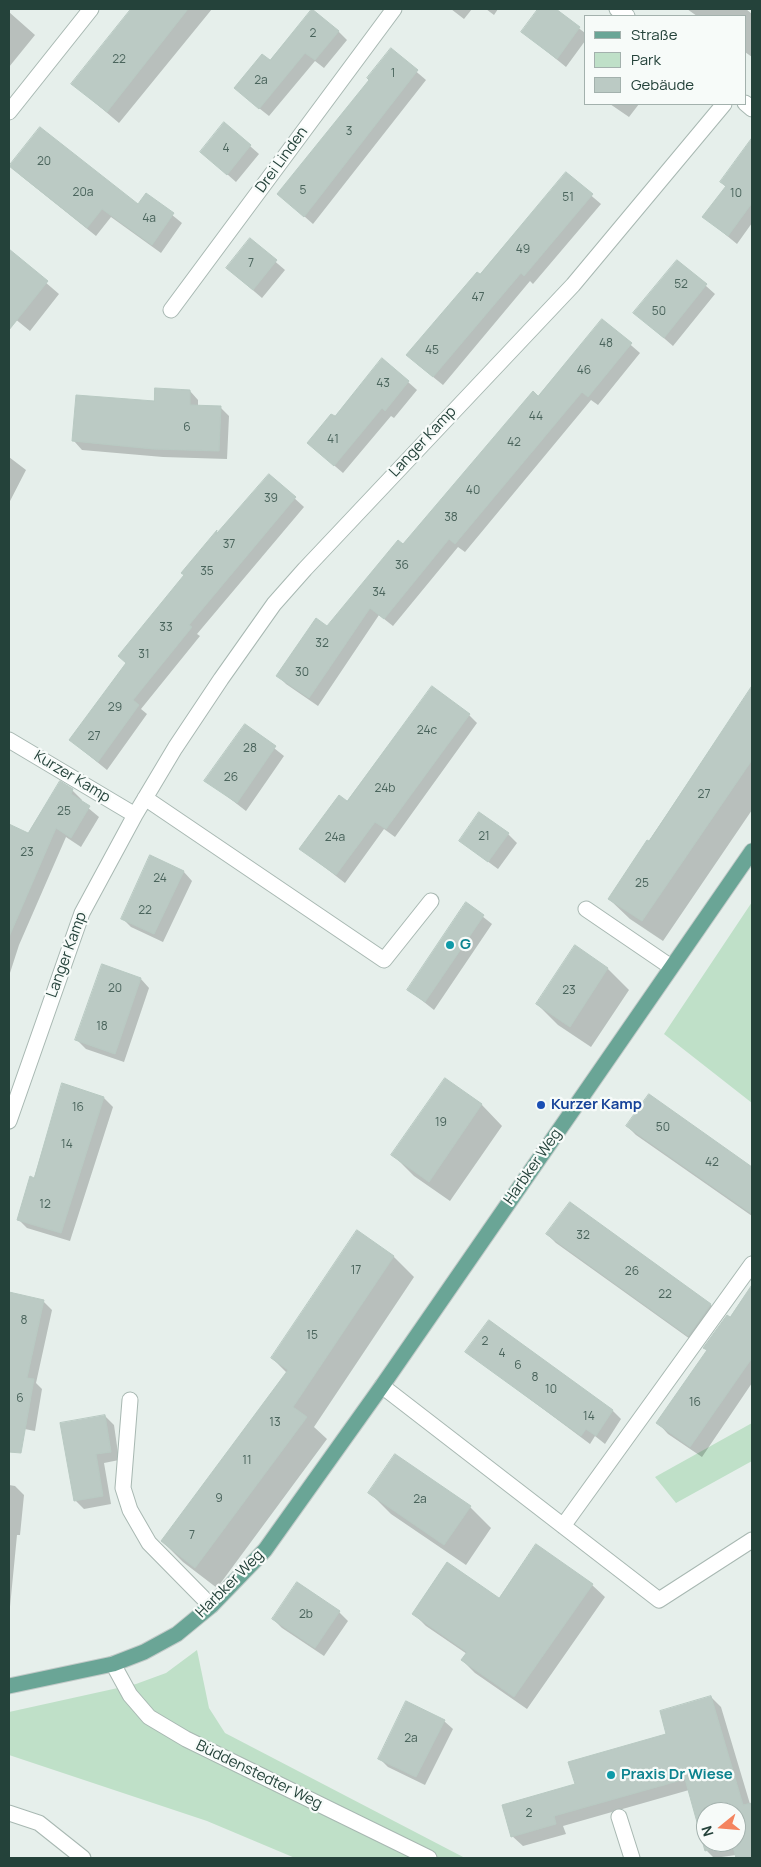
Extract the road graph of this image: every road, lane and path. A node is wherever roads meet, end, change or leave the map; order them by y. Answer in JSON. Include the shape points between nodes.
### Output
{"nodes":[{"id":1,"x":90,"y":9,"type":"edge"},
{"id":2,"x":394,"y":9,"type":"edge"},
{"id":3,"x":723,"y":105,"type":"edge"},
{"id":4,"x":9,"y":112,"type":"edge"},
{"id":5,"x":171,"y":310,"type":"dead end"},
{"id":6,"x":9,"y":740,"type":"edge"},
{"id":7,"x":145,"y":798,"type":"junction"},
{"id":8,"x":135,"y":815,"type":"junction"},
{"id":9,"x":752,"y":851,"type":"edge"},
{"id":10,"x":431,"y":901,"type":"dead end"},
{"id":11,"x":586,"y":909,"type":"dead end"},
{"id":12,"x":671,"y":967,"type":"junction"},
{"id":13,"x":9,"y":1121,"type":"edge"},
{"id":14,"x":752,"y":1264,"type":"edge"},
{"id":15,"x":382,"y":1386,"type":"junction"},
{"id":16,"x":130,"y":1400,"type":"dead end"},
{"id":17,"x":563,"y":1526,"type":"junction"},
{"id":18,"x":752,"y":1540,"type":"edge"},
{"id":19,"x":211,"y":1606,"type":"junction"},
{"id":20,"x":113,"y":1664,"type":"junction"},
{"id":21,"x":9,"y":1686,"type":"edge"},
{"id":22,"x":9,"y":1813,"type":"edge"},
{"id":23,"x":619,"y":1817,"type":"dead end"},
{"id":24,"x":83,"y":1858,"type":"edge"},
{"id":25,"x":429,"y":1858,"type":"edge"},
{"id":26,"x":632,"y":1858,"type":"edge"}],
"edges":[{"from":1,"to":4,"type":"street"},
{"from":2,"to":5,"type":"street","name":"Drei Linden"},
{"from":3,"to":7,"type":"street","name":"Langer Kamp","via":[[573,284],[274,604],[221,679]]},
{"from":6,"to":8,"type":"street","name":"Kurzer Kamp"},
{"from":7,"to":8,"type":"street","name":"Langer Kamp"},
{"from":7,"to":10,"type":"street","via":[[384,960]]},
{"from":8,"to":13,"type":"street","name":"Langer Kamp","via":[[82,913]]},
{"from":9,"to":12,"type":"main road","name":"Harbker Weg"},
{"from":11,"to":12,"type":"street"},
{"from":12,"to":15,"type":"main road","name":"Harbker Weg"},
{"from":14,"to":17,"type":"street"},
{"from":15,"to":17,"type":"street"},
{"from":15,"to":19,"type":"main road","name":"Harbker Weg","via":[[265,1550]]},
{"from":16,"to":19,"type":"street","via":[[123,1488],[130,1510],[149,1543]]},
{"from":17,"to":18,"type":"street","via":[[659,1600]]},
{"from":19,"to":20,"type":"main road","name":"Harbker Weg","via":[[177,1634]]},
{"from":20,"to":21,"type":"main road","name":"Harbker Weg"},
{"from":20,"to":25,"type":"street","name":"Büddenstedter Weg","via":[[130,1694],[149,1717],[186,1739]]},
{"from":22,"to":24,"type":"street","via":[[39,1823]]},
{"from":23,"to":26,"type":"street"}]}
